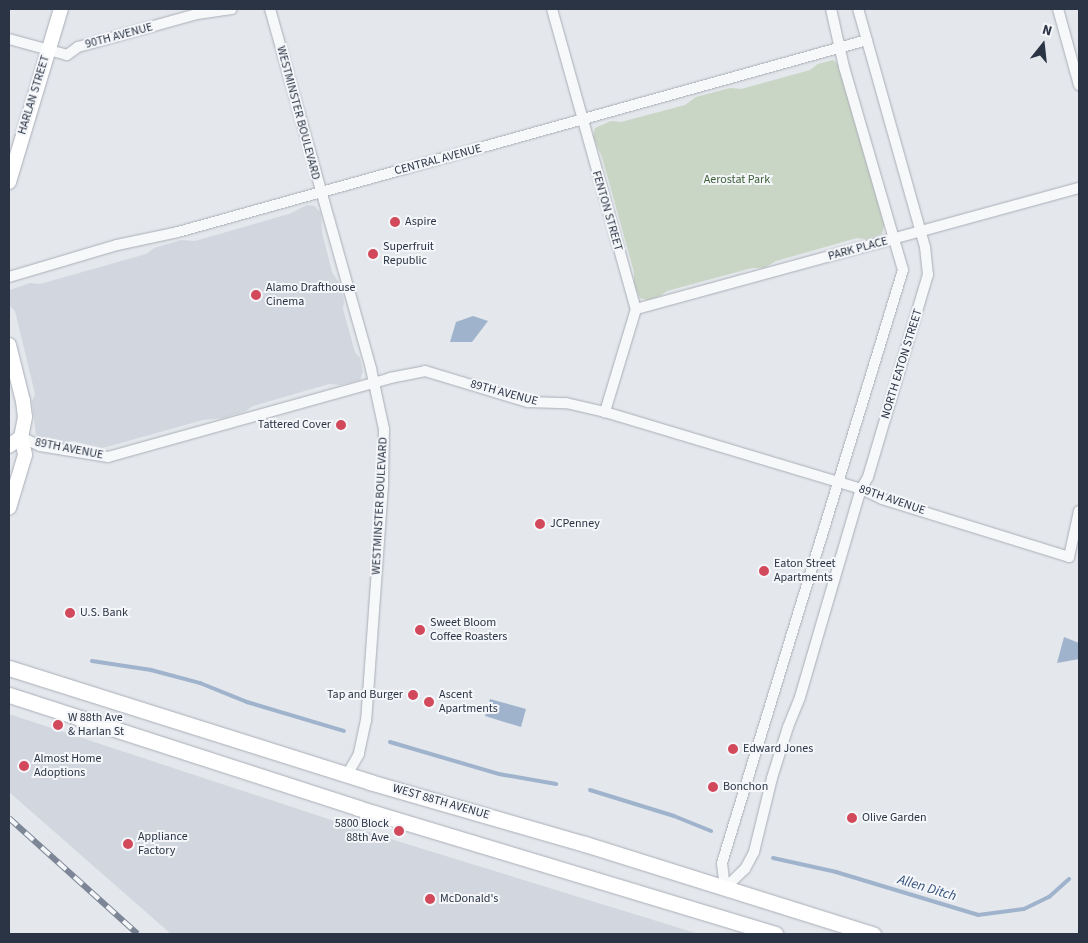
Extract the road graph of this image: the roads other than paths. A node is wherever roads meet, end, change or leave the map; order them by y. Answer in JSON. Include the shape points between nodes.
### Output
{"nodes":[{"id":1,"x":61,"y":9,"type":"edge"},
{"id":2,"x":232,"y":9,"type":"edge"},
{"id":3,"x":270,"y":9,"type":"edge"},
{"id":4,"x":552,"y":9,"type":"edge"},
{"id":5,"x":831,"y":9,"type":"edge"},
{"id":6,"x":858,"y":9,"type":"edge"},
{"id":7,"x":1058,"y":9,"type":"edge"},
{"id":8,"x":9,"y":39,"type":"edge"},
{"id":9,"x":867,"y":40,"type":"junction"},
{"id":10,"x":840,"y":47,"type":"junction"},
{"id":11,"x":48,"y":51,"type":"junction"},
{"id":12,"x":1079,"y":85,"type":"edge"},
{"id":13,"x":582,"y":120,"type":"junction"},
{"id":14,"x":9,"y":182,"type":"edge"},
{"id":15,"x":1079,"y":188,"type":"edge"},
{"id":16,"x":320,"y":192,"type":"junction"},
{"id":17,"x":919,"y":233,"type":"junction"},
{"id":18,"x":893,"y":240,"type":"junction"},
{"id":19,"x":9,"y":277,"type":"edge"},
{"id":20,"x":636,"y":309,"type":"junction"},
{"id":21,"x":9,"y":345,"type":"edge"},
{"id":22,"x":374,"y":383,"type":"junction"},
{"id":23,"x":605,"y":412,"type":"junction"},
{"id":24,"x":21,"y":438,"type":"junction"},
{"id":25,"x":9,"y":446,"type":"edge"},
{"id":26,"x":836,"y":482,"type":"junction"},
{"id":27,"x":861,"y":489,"type":"junction"},
{"id":28,"x":9,"y":508,"type":"edge"},
{"id":29,"x":1079,"y":511,"type":"edge"},
{"id":30,"x":11,"y":667,"type":"edge"},
{"id":31,"x":9,"y":695,"type":"edge"},
{"id":32,"x":347,"y":775,"type":"junction"},
{"id":33,"x":725,"y":888,"type":"junction"},
{"id":34,"x":776,"y":934,"type":"edge"},
{"id":35,"x":873,"y":934,"type":"edge"}],
"edges":[{"from":1,"to":11,"type":"street","name":"HARLAN STREET"},
{"from":2,"to":11,"type":"street","name":"90TH AVENUE","via":[[197,14],[78,47],[67,55]]},
{"from":3,"to":16,"type":"street","name":"WESTMINSTER BOULEVARD"},
{"from":4,"to":13,"type":"street","name":"FENTON STREET"},
{"from":5,"to":10,"type":"street","name":"NORTH EATON STREET"},
{"from":6,"to":9,"type":"street","name":"NORTH EATON STREET"},
{"from":7,"to":12,"type":"street"},
{"from":8,"to":11,"type":"street","name":"90TH AVENUE"},
{"from":9,"to":10,"type":"street","name":"CENTRAL AVENUE"},
{"from":9,"to":17,"type":"street","name":"NORTH EATON STREET"},
{"from":10,"to":13,"type":"street","name":"CENTRAL AVENUE"},
{"from":10,"to":18,"type":"street","name":"NORTH EATON STREET"},
{"from":11,"to":14,"type":"street","name":"HARLAN STREET"},
{"from":13,"to":16,"type":"street","name":"CENTRAL AVENUE"},
{"from":13,"to":20,"type":"street","name":"FENTON STREET"},
{"from":15,"to":17,"type":"street","name":"PARK PLACE"},
{"from":16,"to":19,"type":"street","name":"CENTRAL AVENUE"},
{"from":16,"to":22,"type":"street","name":"WESTMINSTER BOULEVARD"},
{"from":17,"to":18,"type":"street","name":"PARK PLACE"},
{"from":17,"to":27,"type":"street","name":"NORTH EATON STREET","via":[[928,260],[926,283],[868,476]]},
{"from":18,"to":20,"type":"street","name":"PARK PLACE"},
{"from":18,"to":26,"type":"street","name":"NORTH EATON STREET","via":[[902,264],[902,276],[843,469]]},
{"from":20,"to":23,"type":"street"},
{"from":21,"to":24,"type":"street","via":[[25,416]]},
{"from":22,"to":23,"type":"street","name":"89TH AVENUE","via":[[425,371],[528,402],[574,404]]},
{"from":22,"to":24,"type":"street","name":"89TH AVENUE","via":[[108,457],[40,446]]},
{"from":22,"to":32,"type":"street","name":"WESTMINSTER BOULEVARD","via":[[384,429],[376,588],[366,720],[359,754]]},
{"from":23,"to":26,"type":"street","name":"89TH AVENUE"},
{"from":24,"to":25,"type":"street"},
{"from":24,"to":28,"type":"street","via":[[25,455]]},
{"from":26,"to":27,"type":"street","name":"89TH AVENUE"},
{"from":26,"to":33,"type":"street","name":"NORTH EATON STREET","via":[[722,863]]},
{"from":27,"to":29,"type":"street","name":"89TH AVENUE","via":[[1069,557]]},
{"from":27,"to":33,"type":"street","name":"NORTH EATON STREET","via":[[800,697],[772,778],[754,852],[746,869]]},
{"from":30,"to":32,"type":"main road","name":"WEST 88TH AVENUE"},
{"from":31,"to":34,"type":"main road","via":[[358,808]]},
{"from":32,"to":33,"type":"main road","name":"WEST 88TH AVENUE","via":[[557,835]]},
{"from":33,"to":35,"type":"main road","name":"WEST 88TH AVENUE"}]}
